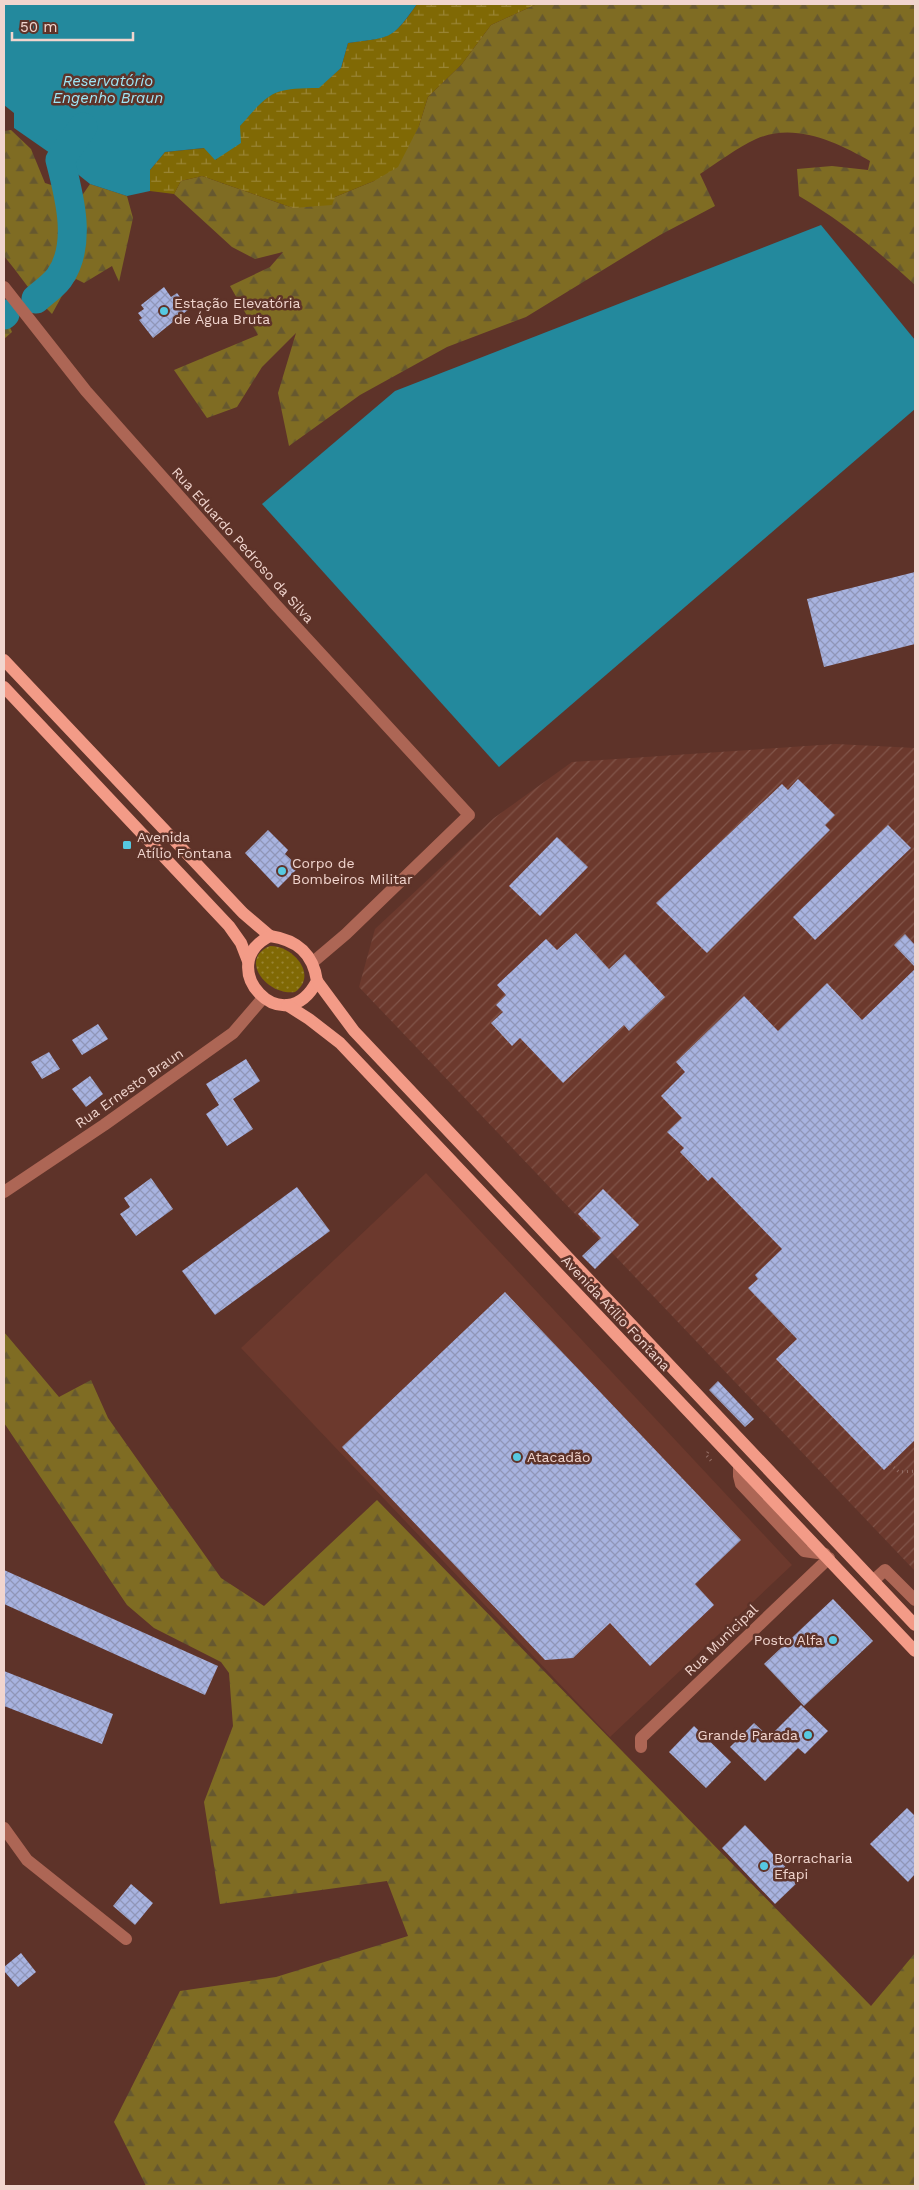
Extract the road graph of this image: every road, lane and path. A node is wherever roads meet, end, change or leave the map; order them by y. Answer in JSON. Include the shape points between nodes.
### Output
{"nodes":[{"id":1,"x":4,"y":287,"type":"edge"},
{"id":2,"x":4,"y":660,"type":"edge"},
{"id":3,"x":4,"y":687,"type":"edge"},
{"id":4,"x":270,"y":936,"type":"junction"},
{"id":5,"x":248,"y":961,"type":"junction"},
{"id":6,"x":313,"y":962,"type":"junction"},
{"id":7,"x":317,"y":981,"type":"junction"},
{"id":8,"x":263,"y":998,"type":"junction"},
{"id":9,"x":287,"y":1005,"type":"junction"},
{"id":10,"x":4,"y":1192,"type":"edge"},
{"id":11,"x":706,"y":1454,"type":"dead end"},
{"id":12,"x":713,"y":1463,"type":"dead end"},
{"id":13,"x":890,"y":1464,"type":"dead end"},
{"id":14,"x":915,"y":1471,"type":"edge"},
{"id":15,"x":827,"y":1556,"type":"junction"},
{"id":16,"x":874,"y":1580,"type":"junction"},
{"id":17,"x":915,"y":1600,"type":"edge"},
{"id":18,"x":915,"y":1625,"type":"edge"},
{"id":19,"x":915,"y":1650,"type":"edge"},
{"id":20,"x":641,"y":1747,"type":"dead end"},
{"id":21,"x":4,"y":1828,"type":"edge"},
{"id":22,"x":126,"y":1939,"type":"dead end"}],
"edges":[{"from":1,"to":6,"type":"street","name":"Rua Eduardo Pedroso da Silva","via":[[86,390],[275,604],[469,815]]},
{"from":2,"to":4,"type":"main road","via":[[243,913]]},
{"from":3,"to":5,"type":"main road","via":[[229,926]]},
{"from":4,"to":5,"type":"main road","via":[[259,941]]},
{"from":4,"to":6,"type":"main road","via":[[285,938],[298,945]]},
{"from":5,"to":8,"type":"main road","via":[[253,987]]},
{"from":6,"to":7,"type":"main road"},
{"from":7,"to":9,"type":"main road","via":[[301,1002]]},
{"from":7,"to":16,"type":"main road","name":"Avenida Atílio Fontana","via":[[354,1031]]},
{"from":8,"to":9,"type":"main road"},
{"from":8,"to":10,"type":"street","name":"Rua Ernesto Braun","via":[[233,1033]]},
{"from":9,"to":15,"type":"main road","name":"Avenida Atílio Fontana","via":[[340,1043]]},
{"from":11,"to":12,"type":"path"},
{"from":13,"to":14,"type":"path","via":[[899,1472]]},
{"from":15,"to":19,"type":"main road","name":"Avenida Atílio Fontana"},
{"from":15,"to":20,"type":"street","name":"Rua Municipal","via":[[641,1738]]},
{"from":16,"to":17,"type":"street","via":[[885,1570]]},
{"from":16,"to":18,"type":"main road","name":"Avenida Atílio Fontana"},
{"from":21,"to":22,"type":"street","via":[[27,1860]]}]}
